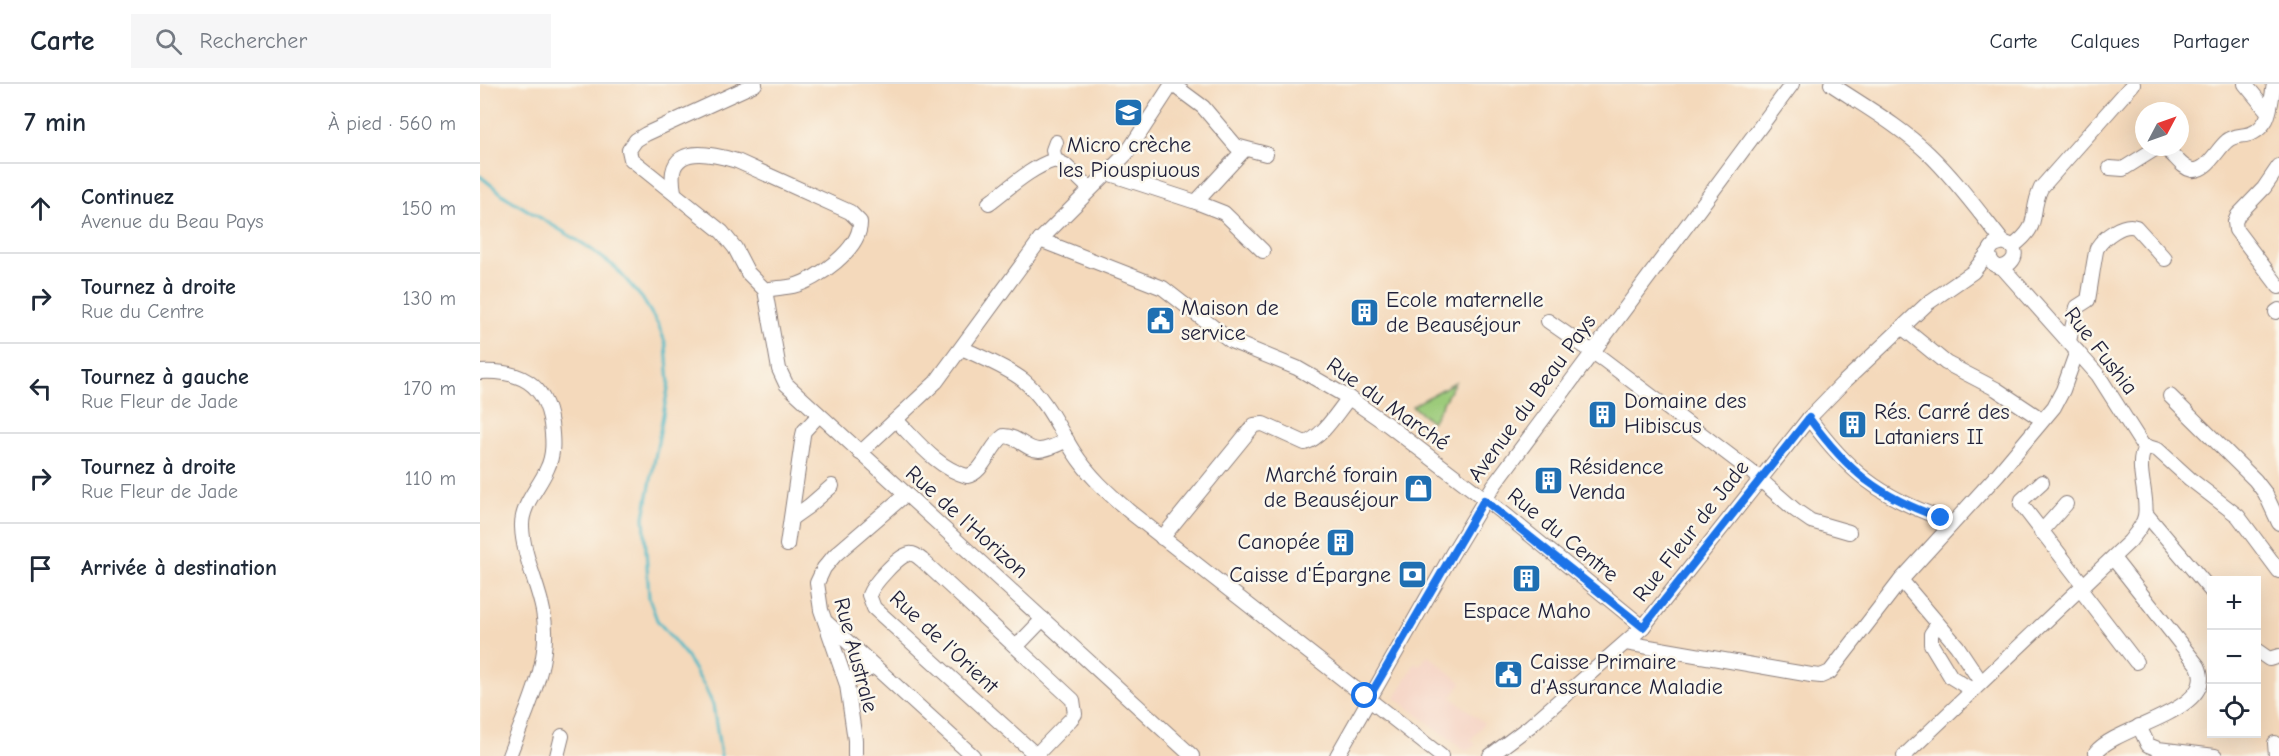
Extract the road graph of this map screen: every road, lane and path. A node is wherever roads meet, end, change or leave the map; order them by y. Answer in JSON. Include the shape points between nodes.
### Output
{"nodes":[{"id":1,"x":755,"y":84,"type":"edge"},
{"id":2,"x":1172,"y":84,"type":"edge"},
{"id":3,"x":1792,"y":84,"type":"edge"},
{"id":4,"x":1831,"y":84,"type":"edge"},
{"id":5,"x":2133,"y":84,"type":"edge"},
{"id":6,"x":2244,"y":84,"type":"edge"},
{"id":7,"x":2274,"y":84,"type":"edge"},
{"id":8,"x":2268,"y":112,"type":"junction"},
{"id":9,"x":1056,"y":142,"type":"dead end"},
{"id":10,"x":1244,"y":150,"type":"junction"},
{"id":11,"x":1266,"y":154,"type":"dead end"},
{"id":12,"x":1055,"y":160,"type":"junction"},
{"id":13,"x":2279,"y":166,"type":"edge"},
{"id":14,"x":2110,"y":168,"type":"dead end"},
{"id":15,"x":1107,"y":172,"type":"junction"},
{"id":16,"x":1090,"y":189,"type":"junction"},
{"id":17,"x":674,"y":192,"type":"junction"},
{"id":18,"x":1196,"y":202,"type":"junction"},
{"id":19,"x":990,"y":203,"type":"dead end"},
{"id":20,"x":1040,"y":240,"type":"junction"},
{"id":21,"x":1263,"y":251,"type":"dead end"},
{"id":22,"x":2001,"y":255,"type":"junction"},
{"id":23,"x":2165,"y":259,"type":"dead end"},
{"id":24,"x":2279,"y":287,"type":"edge"},
{"id":25,"x":765,"y":290,"type":"junction"},
{"id":26,"x":1548,"y":321,"type":"dead end"},
{"id":27,"x":1902,"y":327,"type":"junction"},
{"id":28,"x":2073,"y":346,"type":"junction"},
{"id":29,"x":962,"y":348,"type":"junction"},
{"id":30,"x":1591,"y":352,"type":"junction"},
{"id":31,"x":480,"y":372,"type":"edge"},
{"id":32,"x":2170,"y":396,"type":"dead end"},
{"id":33,"x":1349,"y":398,"type":"junction"},
{"id":34,"x":819,"y":415,"type":"junction"},
{"id":35,"x":2035,"y":415,"type":"dead end"},
{"id":36,"x":1809,"y":418,"type":"junction"},
{"id":37,"x":896,"y":420,"type":"junction"},
{"id":38,"x":1067,"y":440,"type":"junction"},
{"id":39,"x":2145,"y":449,"type":"junction"},
{"id":40,"x":860,"y":453,"type":"junction"},
{"id":41,"x":1759,"y":479,"type":"junction"},
{"id":42,"x":2042,"y":482,"type":"dead end"},
{"id":43,"x":832,"y":486,"type":"dead end"},
{"id":44,"x":906,"y":494,"type":"junction"},
{"id":45,"x":1484,"y":500,"type":"junction"},
{"id":46,"x":2066,"y":504,"type":"dead end"},
{"id":47,"x":2146,"y":514,"type":"junction"},
{"id":48,"x":792,"y":518,"type":"junction"},
{"id":49,"x":1941,"y":518,"type":"dead end"},
{"id":50,"x":2279,"y":523,"type":"edge"},
{"id":51,"x":1849,"y":532,"type":"dead end"},
{"id":52,"x":2041,"y":532,"type":"junction"},
{"id":53,"x":1162,"y":538,"type":"junction"},
{"id":54,"x":787,"y":544,"type":"dead end"},
{"id":55,"x":2114,"y":558,"type":"junction"},
{"id":56,"x":2279,"y":571,"type":"edge"},
{"id":57,"x":1901,"y":580,"type":"junction"},
{"id":58,"x":2082,"y":587,"type":"junction"},
{"id":59,"x":2207,"y":587,"type":"edge"},
{"id":60,"x":1043,"y":619,"type":"junction"},
{"id":61,"x":825,"y":622,"type":"junction"},
{"id":62,"x":1938,"y":624,"type":"junction"},
{"id":63,"x":1643,"y":627,"type":"junction"},
{"id":64,"x":1626,"y":643,"type":"junction"},
{"id":65,"x":1016,"y":647,"type":"junction"},
{"id":66,"x":2261,"y":653,"type":"edge"},
{"id":67,"x":2279,"y":656,"type":"edge"},
{"id":68,"x":2136,"y":662,"type":"dead end"},
{"id":69,"x":875,"y":666,"type":"junction"},
{"id":70,"x":847,"y":686,"type":"junction"},
{"id":71,"x":1976,"y":686,"type":"junction"},
{"id":72,"x":1368,"y":699,"type":"junction"},
{"id":73,"x":2139,"y":726,"type":"junction"},
{"id":74,"x":562,"y":736,"type":"dead end"},
{"id":75,"x":1035,"y":755,"type":"edge"},
{"id":76,"x":509,"y":756,"type":"edge"},
{"id":77,"x":557,"y":756,"type":"edge"},
{"id":78,"x":855,"y":756,"type":"edge"},
{"id":79,"x":973,"y":756,"type":"edge"},
{"id":80,"x":1192,"y":756,"type":"edge"},
{"id":81,"x":1337,"y":756,"type":"edge"},
{"id":82,"x":1441,"y":756,"type":"edge"},
{"id":83,"x":1490,"y":756,"type":"edge"},
{"id":84,"x":1904,"y":756,"type":"edge"},
{"id":85,"x":2097,"y":756,"type":"edge"},
{"id":86,"x":2215,"y":756,"type":"edge"}],
"edges":[{"from":1,"to":17,"type":"street","via":[[636,140],[629,150],[631,159]]},
{"from":2,"to":10,"type":"street","via":[[1203,107],[1229,140]]},
{"from":2,"to":15,"type":"street","via":[[1127,153]]},
{"from":3,"to":30,"type":"street","name":"Avenue du Beau Pays"},
{"from":4,"to":22,"type":"street","via":[[1928,153],[1974,206]]},
{"from":5,"to":22,"type":"street","name":"Rue Fleur de Jade","via":[[2042,188],[2028,233]]},
{"from":6,"to":8,"type":"street"},
{"from":7,"to":8,"type":"street"},
{"from":8,"to":14,"type":"street","via":[[2265,122],[2254,133],[2230,138],[2197,170],[2188,168],[2161,147],[2123,169]]},
{"from":9,"to":12,"type":"street"},
{"from":10,"to":11,"type":"street"},
{"from":10,"to":18,"type":"street"},
{"from":12,"to":16,"type":"street"},
{"from":12,"to":19,"type":"street"},
{"from":13,"to":24,"type":"street","via":[[2235,222],[2236,230]]},
{"from":15,"to":16,"type":"street"},
{"from":15,"to":18,"type":"street"},
{"from":16,"to":20,"type":"street"},
{"from":17,"to":25,"type":"street","via":[[729,239],[745,269]]},
{"from":17,"to":25,"type":"street","via":[[673,172],[681,158],[687,154],[722,157],[850,212],[860,222],[853,243],[832,265],[794,286]]},
{"from":18,"to":21,"type":"street","via":[[1224,213]]},
{"from":20,"to":29,"type":"street"},
{"from":20,"to":33,"type":"street","name":"Rue du Marché","via":[[1162,288],[1223,337],[1297,368]]},
{"from":22,"to":27,"type":"street","name":"Rue Fleur de Jade","via":[[1928,303]]},
{"from":22,"to":28,"type":"street","name":"Rue Fushia","via":[[2018,284]]},
{"from":23,"to":28,"type":"street","via":[[2136,227],[2118,229],[2098,248],[2088,300],[2077,308]]},
{"from":25,"to":34,"type":"street","name":"Rue de l'Horizon","via":[[782,378]]},
{"from":26,"to":30,"type":"street"},
{"from":27,"to":35,"type":"street","via":[[1946,363]]},
{"from":27,"to":36,"type":"street","name":"Rue Fleur de Jade"},
{"from":28,"to":39,"type":"street","name":"Rue Fushia","via":[[2106,387]]},
{"from":28,"to":57,"type":"street","via":[[2054,407]]},
{"from":29,"to":37,"type":"street","via":[[936,382]]},
{"from":29,"to":38,"type":"street","via":[[1023,380],[1041,398]]},
{"from":30,"to":41,"type":"street"},
{"from":30,"to":45,"type":"street","name":"Avenue du Beau Pays"},
{"from":31,"to":76,"type":"street","via":[[521,377],[534,385],[547,405],[553,436],[549,463],[527,503],[522,526],[547,638],[542,667]]},
{"from":32,"to":50,"type":"street","via":[[2255,480]]},
{"from":33,"to":45,"type":"street","name":"Rue du Marché"},
{"from":33,"to":53,"type":"street","via":[[1322,431],[1305,443],[1257,423]]},
{"from":34,"to":40,"type":"street","name":"Rue de l'Horizon"},
{"from":34,"to":48,"type":"street","via":[[804,431]]},
{"from":36,"to":41,"type":"street","name":"Rue Fleur de Jade"},
{"from":36,"to":49,"type":"street","via":[[1843,461],[1864,480],[1887,496]]},
{"from":37,"to":38,"type":"street","via":[[947,469],[967,476],[975,472],[1004,436],[1038,450]]},
{"from":37,"to":40,"type":"street"},
{"from":38,"to":53,"type":"street","via":[[1095,481]]},
{"from":39,"to":47,"type":"street","via":[[2141,460]]},
{"from":39,"to":56,"type":"street","via":[[2158,450],[2229,508]]},
{"from":40,"to":44,"type":"street","name":"Rue de l'Horizon"},
{"from":41,"to":51,"type":"street","via":[[1811,521]]},
{"from":41,"to":63,"type":"street","name":"Rue Fleur de Jade"},
{"from":42,"to":52,"type":"street","via":[[2021,501]]},
{"from":43,"to":48,"type":"street"},
{"from":44,"to":60,"type":"street","name":"Rue de l'Horizon"},
{"from":44,"to":61,"type":"street","name":"Rue Australe","via":[[824,568],[817,583]]},
{"from":45,"to":63,"type":"street","name":"Rue du Centre"},
{"from":45,"to":72,"type":"street","name":"Avenue du Beau Pays"},
{"from":46,"to":52,"type":"street"},
{"from":47,"to":55,"type":"street","via":[[2142,525]]},
{"from":47,"to":59,"type":"street"},
{"from":48,"to":54,"type":"street"},
{"from":52,"to":58,"type":"street"},
{"from":53,"to":72,"type":"street"},
{"from":55,"to":58,"type":"street"},
{"from":55,"to":73,"type":"street","via":[[2203,676],[2201,686],[2188,701]]},
{"from":57,"to":62,"type":"street"},
{"from":57,"to":64,"type":"street","via":[[1838,665],[1821,675]]},
{"from":58,"to":68,"type":"street"},
{"from":58,"to":71,"type":"street"},
{"from":60,"to":65,"type":"street","name":"Rue de l'Orient"},
{"from":60,"to":80,"type":"street","name":"Rue de l'Horizon"},
{"from":61,"to":69,"type":"street"},
{"from":61,"to":70,"type":"street","name":"Rue Australe"},
{"from":62,"to":71,"type":"street","via":[[1957,646]]},
{"from":62,"to":71,"type":"street","via":[[1931,634],[1931,644],[1951,677]]},
{"from":63,"to":64,"type":"street","name":"Rue Fleur de Jade"},
{"from":64,"to":83,"type":"street","name":"Rue Fleur de Jade"},
{"from":65,"to":75,"type":"street","name":"Rue de l'Orient","via":[[1068,694],[1075,706],[1075,714]]},
{"from":65,"to":75,"type":"street","name":"Rue de l'Orient","via":[[915,555],[898,560],[869,595],[880,615]]},
{"from":66,"to":67,"type":"street","via":[[2270,659]]},
{"from":69,"to":70,"type":"street","via":[[857,674]]},
{"from":69,"to":79,"type":"street"},
{"from":70,"to":78,"type":"street","name":"Rue Australe"},
{"from":71,"to":84,"type":"street"},
{"from":72,"to":81,"type":"street","name":"Avenue du Beau Pays"},
{"from":72,"to":82,"type":"street"},
{"from":73,"to":85,"type":"street","via":[[2100,748]]},
{"from":73,"to":86,"type":"street","via":[[2148,745],[2158,749]]},
{"from":74,"to":77,"type":"street"}]}
